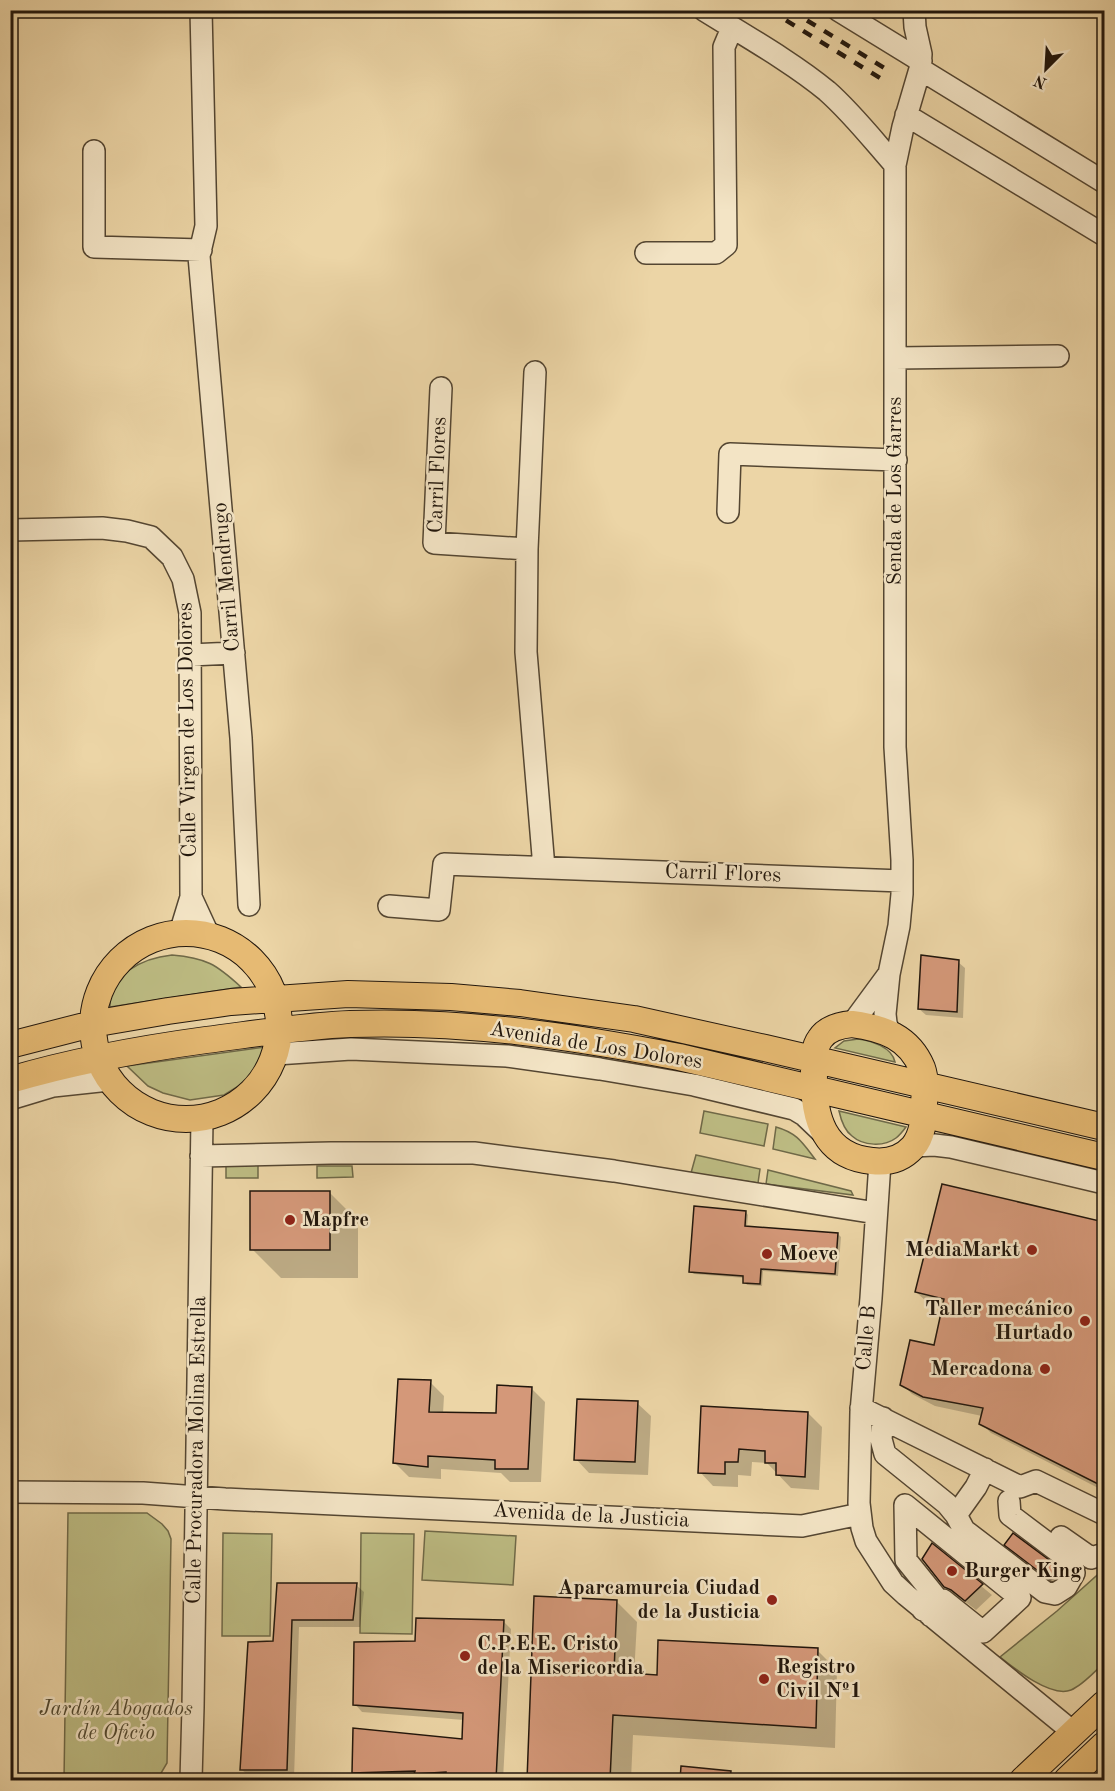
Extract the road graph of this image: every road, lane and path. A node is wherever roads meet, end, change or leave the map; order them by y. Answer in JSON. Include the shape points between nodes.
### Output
{"nodes":[{"id":1,"x":201,"y":10,"type":"edge"},
{"id":2,"x":704,"y":10,"type":"edge"},
{"id":3,"x":838,"y":10,"type":"edge"},
{"id":4,"x":914,"y":10,"type":"edge"},
{"id":5,"x":732,"y":28,"type":"junction"},
{"id":6,"x":921,"y":65,"type":"junction"},
{"id":7,"x":906,"y":115,"type":"junction"},
{"id":8,"x":94,"y":151,"type":"dead end"},
{"id":9,"x":895,"y":165,"type":"junction"},
{"id":10,"x":1104,"y":182,"type":"edge"},
{"id":11,"x":1104,"y":235,"type":"edge"},
{"id":12,"x":201,"y":250,"type":"junction"},
{"id":13,"x":646,"y":253,"type":"dead end"},
{"id":14,"x":1058,"y":356,"type":"dead end"},
{"id":15,"x":895,"y":358,"type":"junction"},
{"id":16,"x":535,"y":372,"type":"dead end"},
{"id":17,"x":441,"y":388,"type":"dead end"},
{"id":18,"x":896,"y":460,"type":"junction"},
{"id":19,"x":728,"y":512,"type":"dead end"},
{"id":20,"x":10,"y":530,"type":"edge"},
{"id":21,"x":527,"y":549,"type":"junction"},
{"id":22,"x":234,"y":654,"type":"junction"},
{"id":23,"x":190,"y":656,"type":"junction"},
{"id":24,"x":544,"y":868,"type":"junction"},
{"id":25,"x":902,"y":881,"type":"junction"},
{"id":26,"x":191,"y":897,"type":"junction"},
{"id":27,"x":249,"y":905,"type":"dead end"},
{"id":28,"x":389,"y":906,"type":"dead end"},
{"id":29,"x":180,"y":933,"type":"junction"},
{"id":30,"x":209,"y":936,"type":"junction"},
{"id":31,"x":889,"y":974,"type":"junction"},
{"id":32,"x":276,"y":999,"type":"junction"},
{"id":33,"x":92,"y":1024,"type":"junction"},
{"id":34,"x":852,"y":1024,"type":"junction"},
{"id":35,"x":889,"y":1032,"type":"junction"},
{"id":36,"x":278,"y":1042,"type":"junction"},
{"id":37,"x":10,"y":1045,"type":"edge"},
{"id":38,"x":814,"y":1059,"type":"junction"},
{"id":39,"x":103,"y":1069,"type":"junction"},
{"id":40,"x":10,"y":1080,"type":"edge"},
{"id":41,"x":925,"y":1085,"type":"junction"},
{"id":42,"x":813,"y":1088,"type":"junction"},
{"id":43,"x":10,"y":1099,"type":"edge"},
{"id":44,"x":924,"y":1114,"type":"junction"},
{"id":45,"x":201,"y":1119,"type":"junction"},
{"id":46,"x":1104,"y":1127,"type":"edge"},
{"id":47,"x":825,"y":1135,"type":"junction"},
{"id":48,"x":914,"y":1146,"type":"junction"},
{"id":49,"x":201,"y":1156,"type":"junction"},
{"id":50,"x":1104,"y":1157,"type":"edge"},
{"id":51,"x":880,"y":1162,"type":"junction"},
{"id":52,"x":1104,"y":1183,"type":"edge"},
{"id":53,"x":876,"y":1213,"type":"junction"},
{"id":54,"x":861,"y":1407,"type":"junction"},
{"id":55,"x":883,"y":1418,"type":"junction"},
{"id":56,"x":985,"y":1469,"type":"junction"},
{"id":57,"x":10,"y":1492,"type":"edge"},
{"id":58,"x":197,"y":1496,"type":"junction"},
{"id":59,"x":1009,"y":1501,"type":"junction"},
{"id":60,"x":860,"y":1514,"type":"junction"},
{"id":61,"x":1104,"y":1514,"type":"edge"},
{"id":62,"x":956,"y":1515,"type":"junction"},
{"id":63,"x":1104,"y":1554,"type":"edge"},
{"id":64,"x":927,"y":1613,"type":"junction"},
{"id":65,"x":1104,"y":1704,"type":"edge"},
{"id":66,"x":1073,"y":1732,"type":"junction"},
{"id":67,"x":1104,"y":1745,"type":"edge"},
{"id":68,"x":191,"y":1780,"type":"edge"},
{"id":69,"x":1023,"y":1780,"type":"edge"},
{"id":70,"x":1067,"y":1780,"type":"edge"}],
"edges":[{"from":1,"to":12,"type":"street","name":"Carril Mendrugo","via":[[206,226]]},
{"from":2,"to":5,"type":"street"},
{"from":3,"to":6,"type":"street"},
{"from":4,"to":6,"type":"street","name":"Senda de Los Garres"},
{"from":5,"to":9,"type":"street","via":[[827,92]]},
{"from":5,"to":13,"type":"street","via":[[724,47],[726,245],[716,253]]},
{"from":6,"to":7,"type":"street","name":"Senda de Los Garres"},
{"from":6,"to":10,"type":"street"},
{"from":7,"to":9,"type":"street","name":"Senda de Los Garres"},
{"from":7,"to":11,"type":"street"},
{"from":8,"to":12,"type":"street","via":[[94,247]]},
{"from":9,"to":15,"type":"street","name":"Senda de Los Garres"},
{"from":12,"to":22,"type":"street","name":"Carril Mendrugo"},
{"from":14,"to":15,"type":"street"},
{"from":15,"to":18,"type":"street","name":"Senda de Los Garres"},
{"from":16,"to":21,"type":"street"},
{"from":17,"to":21,"type":"street","name":"Carril Flores","via":[[434,543]]},
{"from":18,"to":19,"type":"street","via":[[730,454]]},
{"from":18,"to":25,"type":"street","name":"Senda de Los Garres","via":[[895,747]]},
{"from":20,"to":23,"type":"street","name":"Calle Virgen de Los Dolores","via":[[102,528],[151,537],[172,557],[183,579],[190,613]]},
{"from":21,"to":24,"type":"street","via":[[526,652]]},
{"from":22,"to":23,"type":"street"},
{"from":22,"to":27,"type":"street","name":"Carril Mendrugo"},
{"from":23,"to":26,"type":"street","name":"Calle Virgen de Los Dolores"},
{"from":24,"to":25,"type":"street","name":"Carril Flores"},
{"from":24,"to":28,"type":"street","name":"Carril Flores","via":[[444,864],[439,910]]},
{"from":25,"to":31,"type":"street","name":"Senda de Los Garres","via":[[899,926]]},
{"from":26,"to":29,"type":"street","name":"Calle Virgen de Los Dolores"},
{"from":26,"to":30,"type":"street","name":"Calle Virgen de Los Dolores"},
{"from":29,"to":30,"type":"main road"},
{"from":29,"to":33,"type":"main road","via":[[154,938],[132,950],[112,968],[99,990]]},
{"from":30,"to":32,"type":"main road","via":[[235,947],[256,965],[269,981]]},
{"from":31,"to":34,"type":"street"},
{"from":31,"to":35,"type":"street","name":"Senda de Los Garres","via":[[885,1014]]},
{"from":32,"to":33,"type":"main road","name":"Avenida de Los Dolores","via":[[179,1009]]},
{"from":32,"to":36,"type":"main road"},
{"from":32,"to":38,"type":"main road","name":"Avenida de Los Dolores","via":[[358,994],[520,1003],[634,1019]]},
{"from":33,"to":37,"type":"main road","name":"Avenida de Los Dolores"},
{"from":33,"to":39,"type":"main road","via":[[93,1041]]},
{"from":34,"to":35,"type":"main road"},
{"from":34,"to":38,"type":"main road","via":[[821,1037]]},
{"from":35,"to":41,"type":"main road","via":[[915,1057]]},
{"from":36,"to":39,"type":"main road","name":"Avenida de Los Dolores","via":[[188,1043]]},
{"from":36,"to":42,"type":"main road","name":"Avenida de Los Dolores","via":[[350,1024],[445,1025],[610,1044]]},
{"from":36,"to":45,"type":"main road","via":[[268,1073],[255,1090],[231,1108]]},
{"from":36,"to":47,"type":"street","via":[[507,1056],[600,1069],[786,1107],[804,1115]]},
{"from":38,"to":41,"type":"main road","name":"Avenida de Los Dolores"},
{"from":38,"to":42,"type":"main road"},
{"from":39,"to":40,"type":"main road","name":"Avenida de Los Dolores"},
{"from":39,"to":43,"type":"street"},
{"from":39,"to":45,"type":"main road","via":[[127,1099],[150,1113],[175,1119]]},
{"from":41,"to":44,"type":"main road"},
{"from":41,"to":46,"type":"main road","name":"Avenida de Los Dolores"},
{"from":42,"to":44,"type":"main road","name":"Avenida de Los Dolores"},
{"from":42,"to":47,"type":"main road","via":[[817,1116]]},
{"from":44,"to":48,"type":"main road","via":[[922,1132]]},
{"from":44,"to":50,"type":"main road","name":"Avenida de Los Dolores"},
{"from":45,"to":49,"type":"street","name":"Calle Procuradora Molina Estrella"},
{"from":47,"to":51,"type":"main road","via":[[849,1155]]},
{"from":48,"to":51,"type":"main road","via":[[901,1157]]},
{"from":48,"to":52,"type":"street","via":[[951,1147]]},
{"from":49,"to":53,"type":"street","via":[[474,1153]]},
{"from":49,"to":58,"type":"street","name":"Calle Procuradora Molina Estrella"},
{"from":51,"to":53,"type":"street","name":"Calle B"},
{"from":53,"to":54,"type":"street","name":"Calle B"},
{"from":54,"to":55,"type":"street"},
{"from":54,"to":60,"type":"street","name":"Calle B"},
{"from":55,"to":56,"type":"street"},
{"from":55,"to":62,"type":"street","via":[[881,1439],[885,1454],[948,1503]]},
{"from":56,"to":59,"type":"street","via":[[989,1487]]},
{"from":56,"to":61,"type":"street","via":[[1020,1487],[1036,1481]]},
{"from":56,"to":62,"type":"street"},
{"from":57,"to":58,"type":"street","name":"Avenida de la Justicia"},
{"from":58,"to":60,"type":"street","name":"Avenida de la Justicia","via":[[802,1526]]},
{"from":58,"to":68,"type":"street","name":"Calle Procuradora Molina Estrella"},
{"from":59,"to":62,"type":"street","via":[[1010,1515],[1071,1561],[1074,1573],[1066,1587],[1056,1594],[1045,1592],[964,1530]]},
{"from":59,"to":63,"type":"street","via":[[1091,1558]]},
{"from":60,"to":64,"type":"street","via":[[866,1541],[886,1573]]},
{"from":64,"to":64,"type":"street","via":[[943,1600],[983,1632],[1020,1598],[905,1505],[906,1560],[935,1596]]},
{"from":64,"to":66,"type":"street"},
{"from":65,"to":66,"type":"main road"},
{"from":66,"to":69,"type":"main road"},
{"from":67,"to":70,"type":"main road"}]}
